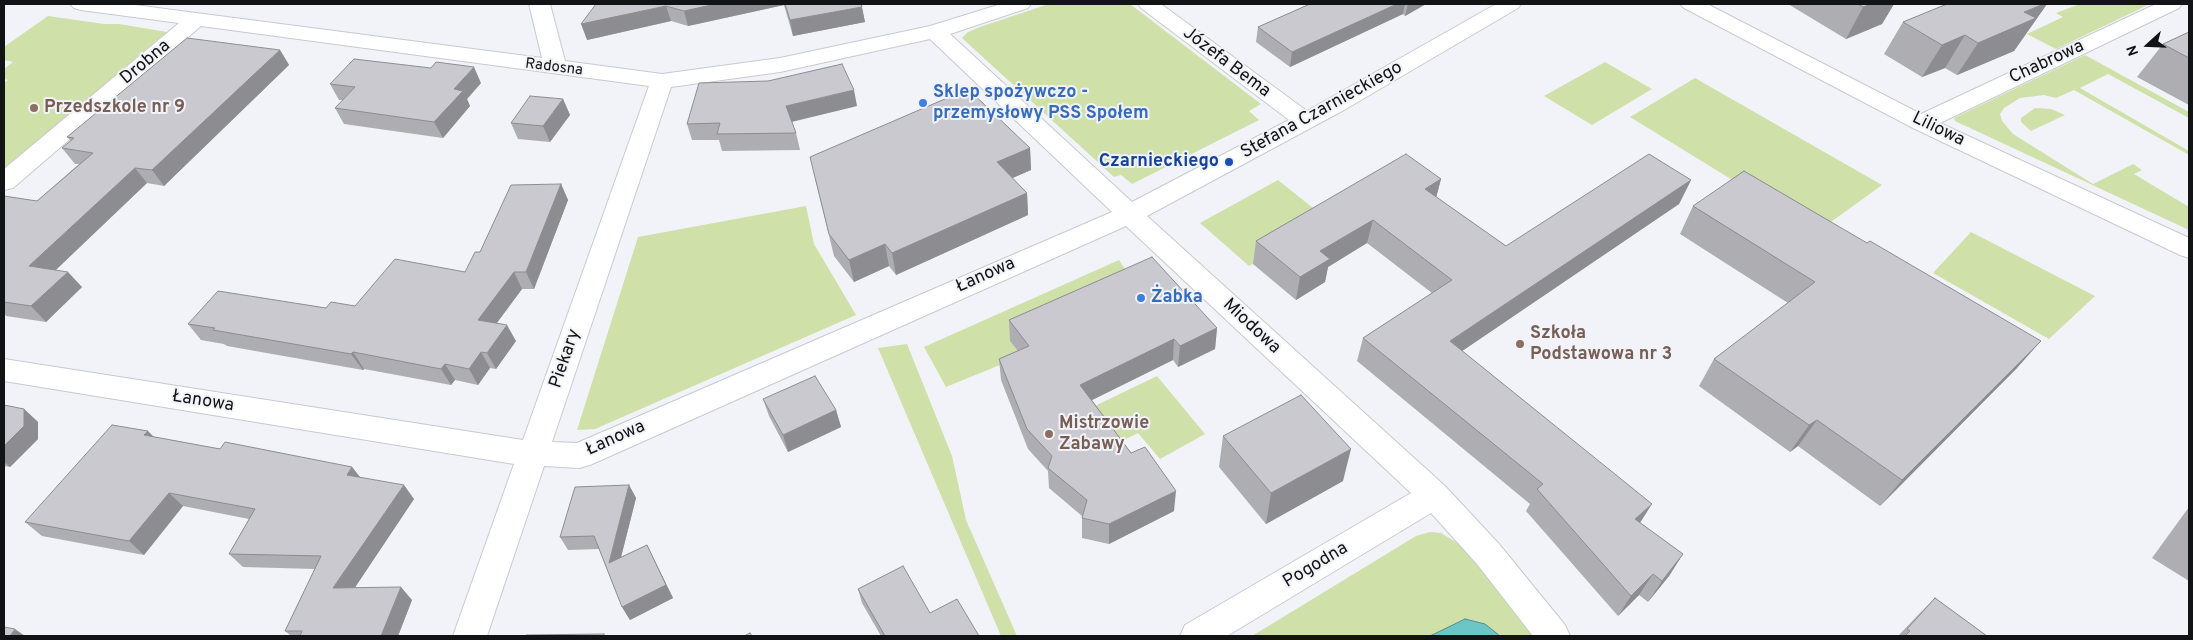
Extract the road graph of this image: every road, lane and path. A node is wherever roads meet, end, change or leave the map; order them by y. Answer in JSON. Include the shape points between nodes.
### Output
{"nodes":[{"id":1,"x":81,"y":4,"type":"edge"},
{"id":2,"x":540,"y":4,"type":"edge"},
{"id":3,"x":1021,"y":4,"type":"edge"},
{"id":4,"x":1148,"y":4,"type":"edge"},
{"id":5,"x":1511,"y":4,"type":"edge"},
{"id":6,"x":1690,"y":4,"type":"edge"},
{"id":7,"x":2172,"y":4,"type":"edge"},
{"id":8,"x":196,"y":20,"type":"junction"},
{"id":9,"x":935,"y":32,"type":"junction"},
{"id":10,"x":555,"y":68,"type":"junction"},
{"id":11,"x":662,"y":81,"type":"junction"},
{"id":12,"x":1306,"y":122,"type":"junction"},
{"id":13,"x":1921,"y":123,"type":"junction"},
{"id":14,"x":4,"y":182,"type":"edge"},
{"id":15,"x":1130,"y":214,"type":"junction"},
{"id":16,"x":2189,"y":249,"type":"edge"},
{"id":17,"x":4,"y":370,"type":"edge"},
{"id":18,"x":534,"y":453,"type":"junction"},
{"id":19,"x":1434,"y":495,"type":"junction"},
{"id":20,"x":470,"y":636,"type":"edge"},
{"id":21,"x":1198,"y":636,"type":"edge"},
{"id":22,"x":1553,"y":636,"type":"edge"}],
"edges":[{"from":1,"to":8,"type":"street","name":"Radosna"},
{"from":2,"to":10,"type":"street"},
{"from":3,"to":9,"type":"street","name":"Radosna"},
{"from":4,"to":12,"type":"street","name":"Józefa Bema"},
{"from":5,"to":12,"type":"street","name":"Stefana Czarnieckiego"},
{"from":6,"to":13,"type":"street","name":"Liliowa"},
{"from":7,"to":13,"type":"street","name":"Chabrowa"},
{"from":8,"to":10,"type":"street","name":"Radosna"},
{"from":8,"to":14,"type":"street","name":"Drobna"},
{"from":9,"to":11,"type":"street","name":"Radosna","via":[[780,65]]},
{"from":9,"to":15,"type":"street","name":"Miodowa"},
{"from":10,"to":11,"type":"street","name":"Radosna"},
{"from":11,"to":18,"type":"street","name":"Piekary"},
{"from":12,"to":15,"type":"street","name":"Stefana Czarnieckiego"},
{"from":13,"to":16,"type":"street","name":"Liliowa"},
{"from":15,"to":18,"type":"street","name":"Łanowa","via":[[579,456]]},
{"from":15,"to":19,"type":"street","name":"Miodowa"},
{"from":17,"to":18,"type":"street","name":"Łanowa"},
{"from":18,"to":20,"type":"street","name":"Piekary"},
{"from":19,"to":21,"type":"street","name":"Pogodna"},
{"from":19,"to":22,"type":"street","name":"Miodowa","via":[[1488,554]]}]}
